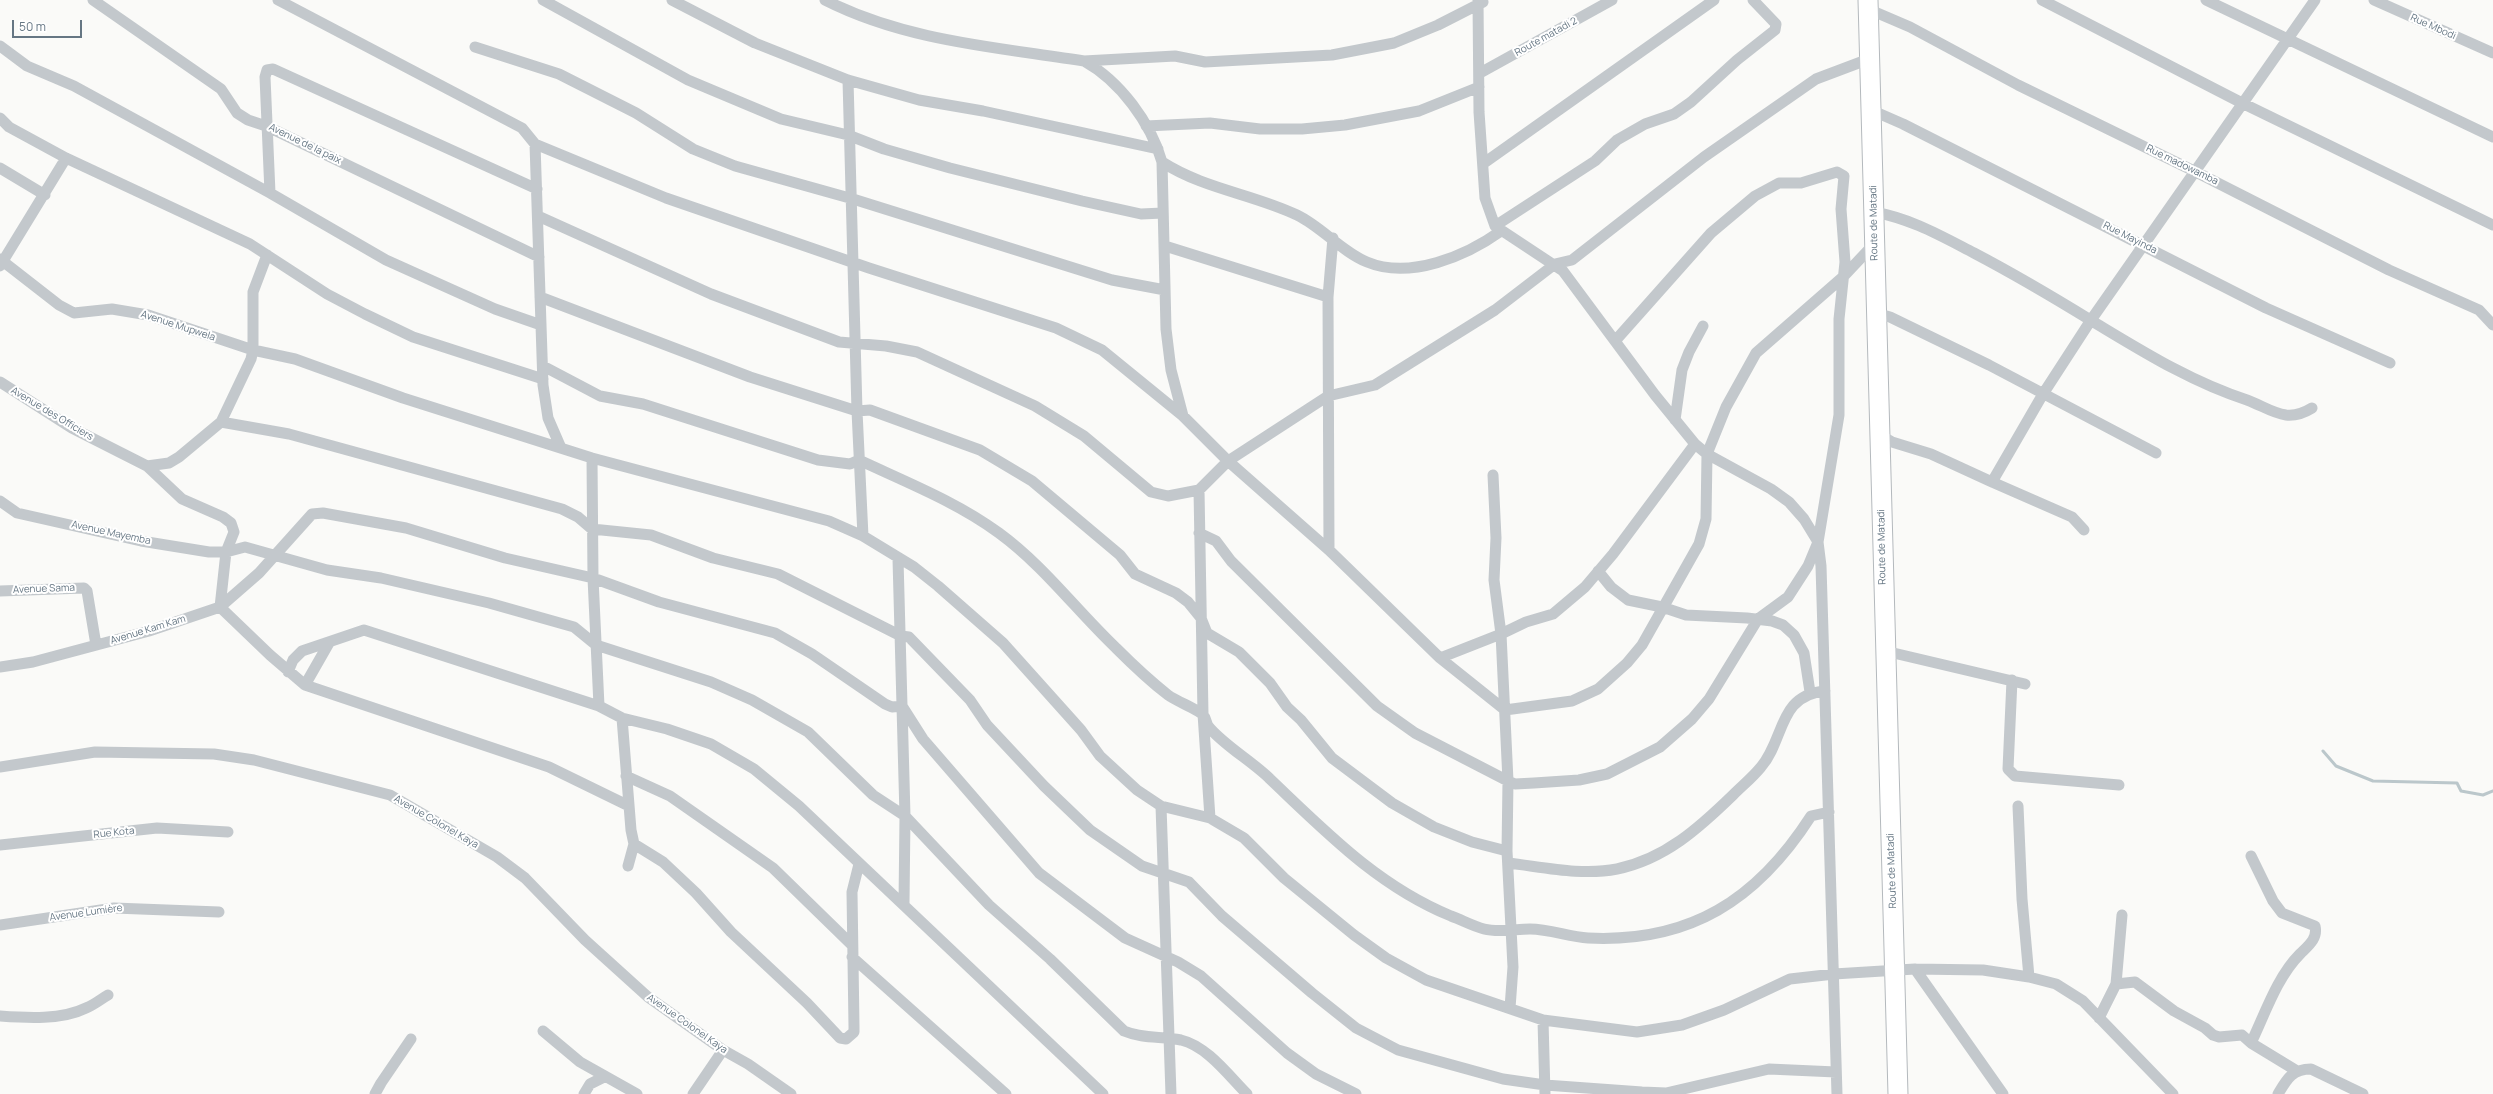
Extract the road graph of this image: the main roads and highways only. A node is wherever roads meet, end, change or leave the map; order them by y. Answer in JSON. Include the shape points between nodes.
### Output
{"nodes":[{"id":1,"x":1868,"y":4,"type":"edge"},
{"id":2,"x":1898,"y":1094,"type":"edge"}],
"edges":[{"from":1,"to":2,"type":"highway","name":"Route de Matadi"}]}
